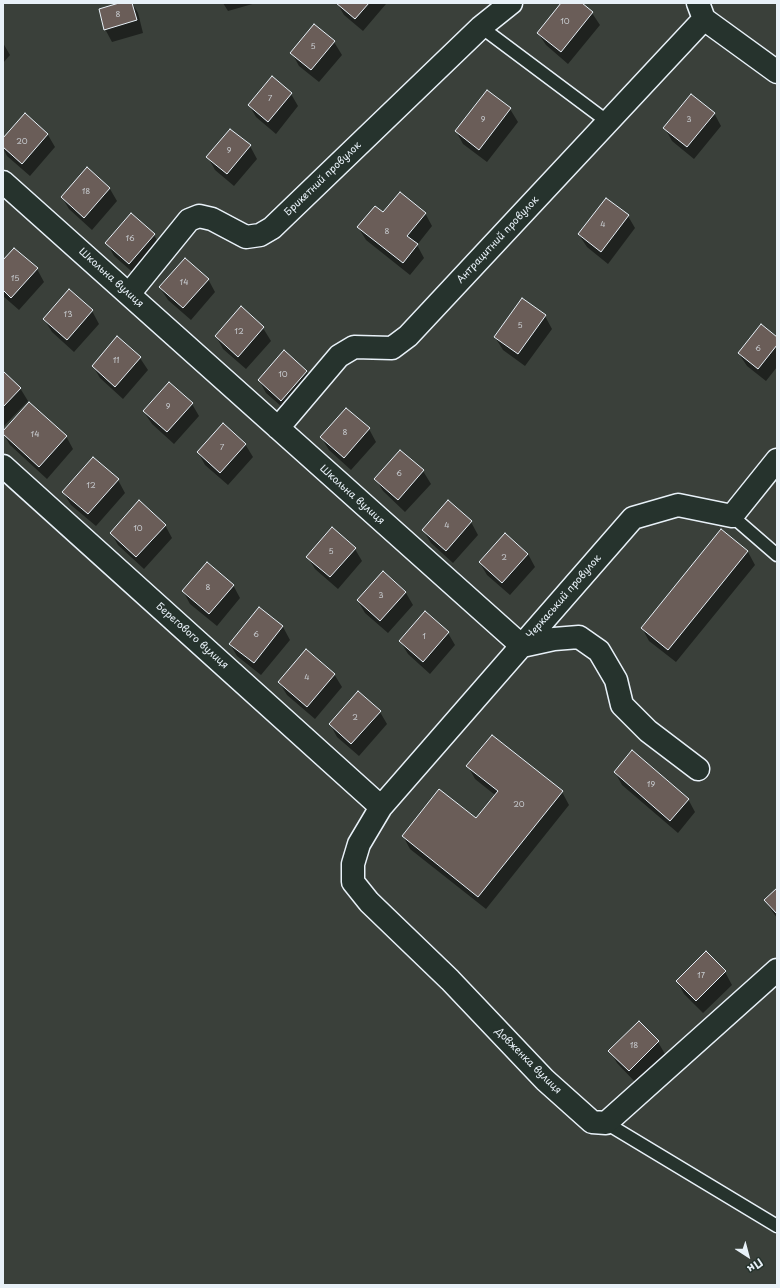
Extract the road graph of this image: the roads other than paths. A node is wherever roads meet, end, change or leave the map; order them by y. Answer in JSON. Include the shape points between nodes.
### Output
{"nodes":[{"id":1,"x":511,"y":3,"type":"edge"},
{"id":2,"x":701,"y":11,"type":"edge"},
{"id":3,"x":480,"y":27,"type":"junction"},
{"id":4,"x":777,"y":72,"type":"edge"},
{"id":5,"x":608,"y":122,"type":"junction"},
{"id":6,"x":3,"y":182,"type":"edge"},
{"id":7,"x":129,"y":294,"type":"junction"},
{"id":8,"x":278,"y":428,"type":"junction"},
{"id":9,"x":777,"y":460,"type":"edge"},
{"id":10,"x":3,"y":466,"type":"edge"},
{"id":11,"x":732,"y":516,"type":"junction"},
{"id":12,"x":777,"y":555,"type":"edge"},
{"id":13,"x":522,"y":646,"type":"junction"},
{"id":14,"x":698,"y":768,"type":"dead end"},
{"id":15,"x":381,"y":807,"type":"junction"},
{"id":16,"x":777,"y":970,"type":"edge"},
{"id":17,"x":606,"y":1123,"type":"junction"},
{"id":18,"x":777,"y":1226,"type":"edge"}],
"edges":[{"from":1,"to":3,"type":"street","name":"Брикетний провулок"},
{"from":2,"to":4,"type":"street"},
{"from":2,"to":5,"type":"street","name":"Антрацитний провулок"},
{"from":3,"to":5,"type":"lane"},
{"from":3,"to":7,"type":"street","name":"Брикетний провулок","via":[[272,228],[260,235],[246,237],[212,219],[199,216],[189,220]]},
{"from":5,"to":8,"type":"street","name":"Антрацитний провулок","via":[[408,336],[392,348],[354,347],[339,356]]},
{"from":6,"to":7,"type":"street","name":"Школьна вулиця"},
{"from":7,"to":8,"type":"street","name":"Школьна вулиця"},
{"from":8,"to":13,"type":"street","name":"Школьна вулиця"},
{"from":9,"to":11,"type":"street"},
{"from":10,"to":15,"type":"street","name":"Берегового вулиця"},
{"from":11,"to":12,"type":"lane"},
{"from":11,"to":13,"type":"street","name":"Черкаський провулок","via":[[678,505],[634,518]]},
{"from":13,"to":14,"type":"street","via":[[579,637],[599,651],[616,680],[622,705],[648,731]]},
{"from":13,"to":15,"type":"street","name":"Черкаський провулок"},
{"from":15,"to":17,"type":"street","name":"Довженка вулиця","via":[[359,844],[353,864],[353,882],[369,902],[450,980],[545,1080],[592,1122]]},
{"from":16,"to":17,"type":"street"},
{"from":17,"to":18,"type":"lane"}]}
